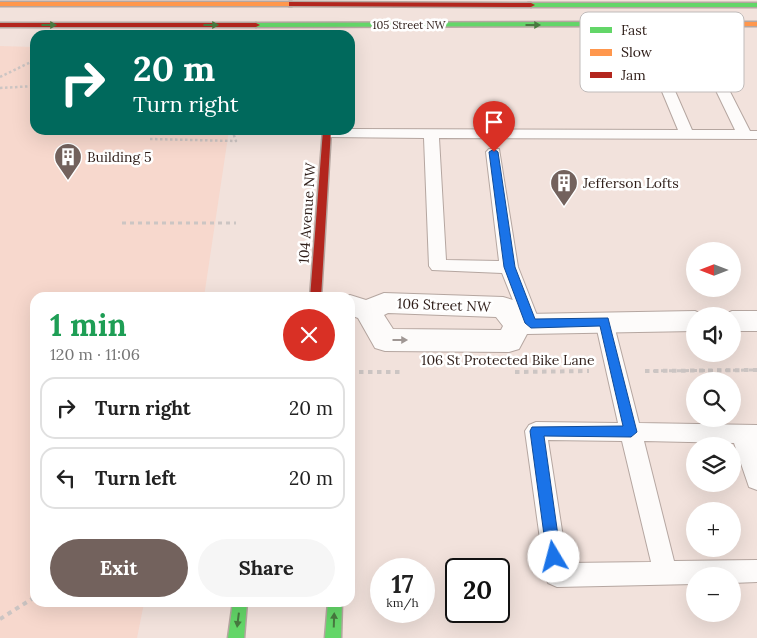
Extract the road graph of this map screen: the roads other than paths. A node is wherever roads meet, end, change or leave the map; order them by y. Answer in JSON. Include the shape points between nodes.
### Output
{"nodes":[{"id":1,"x":337,"y":2,"type":"edge"},
{"id":2,"x":0,"y":4,"type":"edge"},
{"id":3,"x":757,"y":5,"type":"edge"},
{"id":4,"x":0,"y":25,"type":"edge"},
{"id":5,"x":580,"y":25,"type":"edge"},
{"id":6,"x":335,"y":30,"type":"edge"},
{"id":7,"x":669,"y":92,"type":"edge"},
{"id":8,"x":727,"y":92,"type":"edge"},
{"id":9,"x":355,"y":133,"type":"edge"},
{"id":10,"x":432,"y":134,"type":"junction"},
{"id":11,"x":327,"y":135,"type":"edge"},
{"id":12,"x":687,"y":135,"type":"junction"},
{"id":13,"x":751,"y":135,"type":"edge"},
{"id":14,"x":494,"y":152,"type":"dead end"},
{"id":15,"x":509,"y":267,"type":"junction"},
{"id":16,"x":321,"y":292,"type":"edge"},
{"id":17,"x":359,"y":308,"type":"edge"},
{"id":18,"x":604,"y":321,"type":"junction"},
{"id":19,"x":686,"y":321,"type":"edge"},
{"id":20,"x":525,"y":324,"type":"junction"},
{"id":21,"x":631,"y":432,"type":"junction"},
{"id":22,"x":749,"y":434,"type":"edge"},
{"id":23,"x":757,"y":480,"type":"edge"},
{"id":24,"x":757,"y":571,"type":"edge"},
{"id":25,"x":665,"y":572,"type":"junction"},
{"id":26,"x":239,"y":607,"type":"edge"},
{"id":27,"x":335,"y":607,"type":"edge"},
{"id":28,"x":236,"y":638,"type":"edge"},
{"id":29,"x":333,"y":638,"type":"edge"}],
"edges":[{"from":1,"to":2,"type":"street","name":"105 Street NW"},
{"from":1,"to":3,"type":"street","name":"105 Street NW"},
{"from":1,"to":6,"type":"street"},
{"from":4,"to":6,"type":"street","name":"105 Street NW","one_way":true},
{"from":6,"to":5,"type":"street","name":"105 Street NW","one_way":true},
{"from":7,"to":12,"type":"lane"},
{"from":8,"to":13,"type":"lane"},
{"from":9,"to":10,"type":"lane"},
{"from":10,"to":12,"type":"lane"},
{"from":10,"to":15,"type":"lane","via":[[438,266]]},
{"from":11,"to":16,"type":"street","name":"104 Avenue NW"},
{"from":12,"to":13,"type":"lane"},
{"from":14,"to":15,"type":"lane"},
{"from":15,"to":20,"type":"lane"},
{"from":17,"to":20,"type":"street","name":"106 Street NW","via":[[384,303],[503,307]]},
{"from":17,"to":20,"type":"street","one_way":true,"via":[[385,340],[509,341]]},
{"from":18,"to":19,"type":"street"},
{"from":18,"to":20,"type":"street"},
{"from":18,"to":21,"type":"lane"},
{"from":21,"to":22,"type":"lane"},
{"from":21,"to":25,"type":"lane"},
{"from":21,"to":25,"type":"lane","via":[[536,431],[557,575]]},
{"from":22,"to":23,"type":"lane"},
{"from":24,"to":25,"type":"lane"},
{"from":26,"to":28,"type":"street","one_way":true},
{"from":29,"to":27,"type":"street","one_way":true}]}
